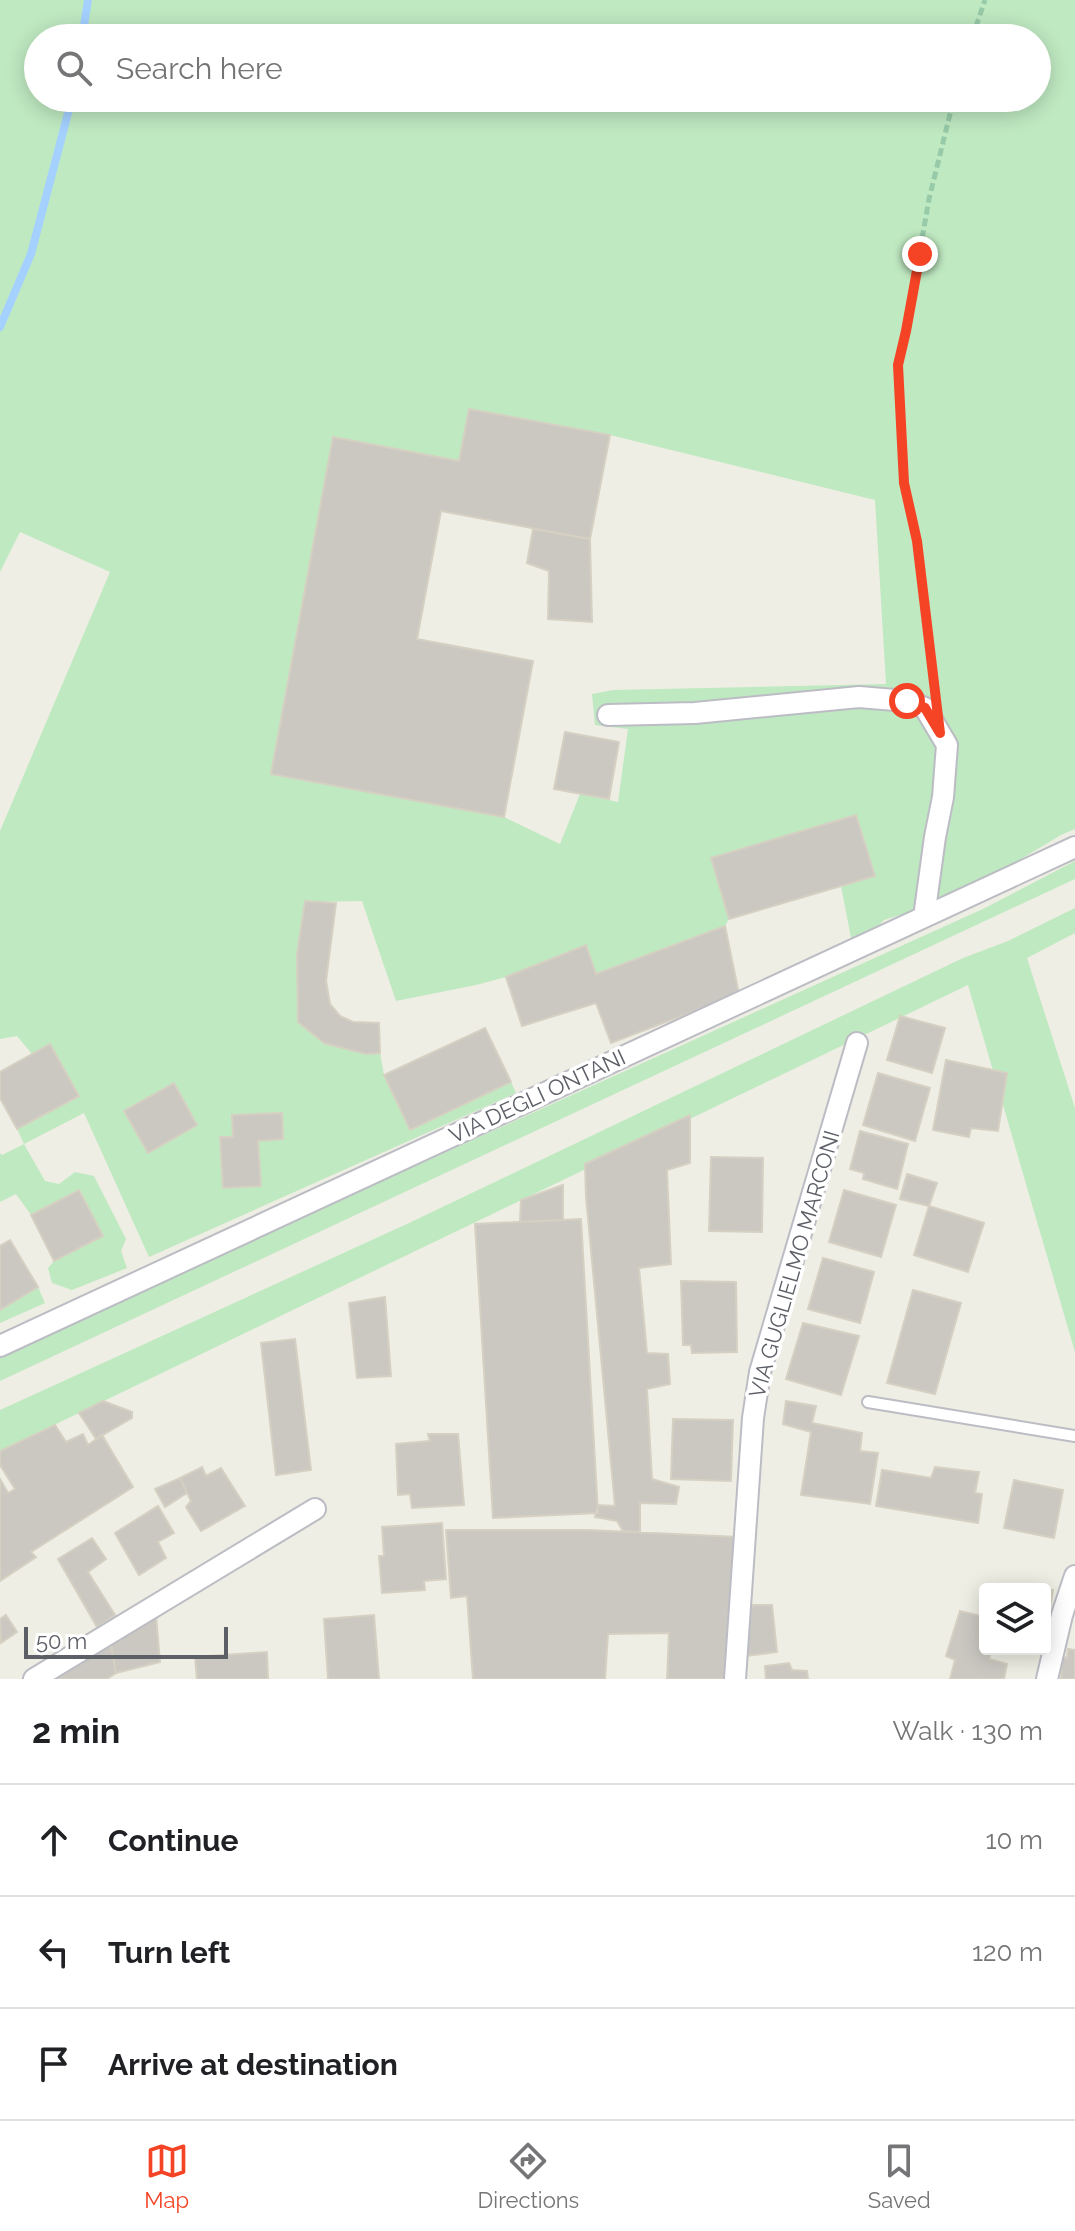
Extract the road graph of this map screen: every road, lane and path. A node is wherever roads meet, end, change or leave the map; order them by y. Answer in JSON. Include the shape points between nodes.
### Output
{"nodes":[{"id":1,"x":985,"y":0,"type":"edge"},
{"id":2,"x":977,"y":24,"type":"edge"},
{"id":3,"x":951,"y":112,"type":"edge"},
{"id":4,"x":936,"y":692,"type":"dead end"},
{"id":5,"x":608,"y":715,"type":"dead end"},
{"id":6,"x":1075,"y":847,"type":"edge"},
{"id":7,"x":924,"y":917,"type":"junction"},
{"id":8,"x":857,"y":1043,"type":"dead end"},
{"id":9,"x":0,"y":1346,"type":"edge"},
{"id":10,"x":868,"y":1402,"type":"dead end"},
{"id":11,"x":1075,"y":1436,"type":"edge"},
{"id":12,"x":315,"y":1509,"type":"dead end"},
{"id":13,"x":1075,"y":1576,"type":"edge"},
{"id":14,"x":34,"y":1679,"type":"edge"},
{"id":15,"x":735,"y":1679,"type":"edge"},
{"id":16,"x":1047,"y":1679,"type":"edge"}],
"edges":[{"from":1,"to":2,"type":"path"},
{"from":3,"to":4,"type":"path","via":[[898,365],[904,483],[917,541]]},
{"from":5,"to":7,"type":"street","via":[[695,713],[859,697],[925,708],[947,754]]},
{"from":6,"to":7,"type":"street","name":"VIA DEGLI ONTANI"},
{"from":7,"to":9,"type":"street","name":"VIA DEGLI ONTANI"},
{"from":8,"to":15,"type":"street","name":"VIA GUGLIELMO MARCONI","via":[[760,1372]]},
{"from":10,"to":11,"type":"lane"},
{"from":12,"to":14,"type":"street"},
{"from":13,"to":16,"type":"street"}]}
